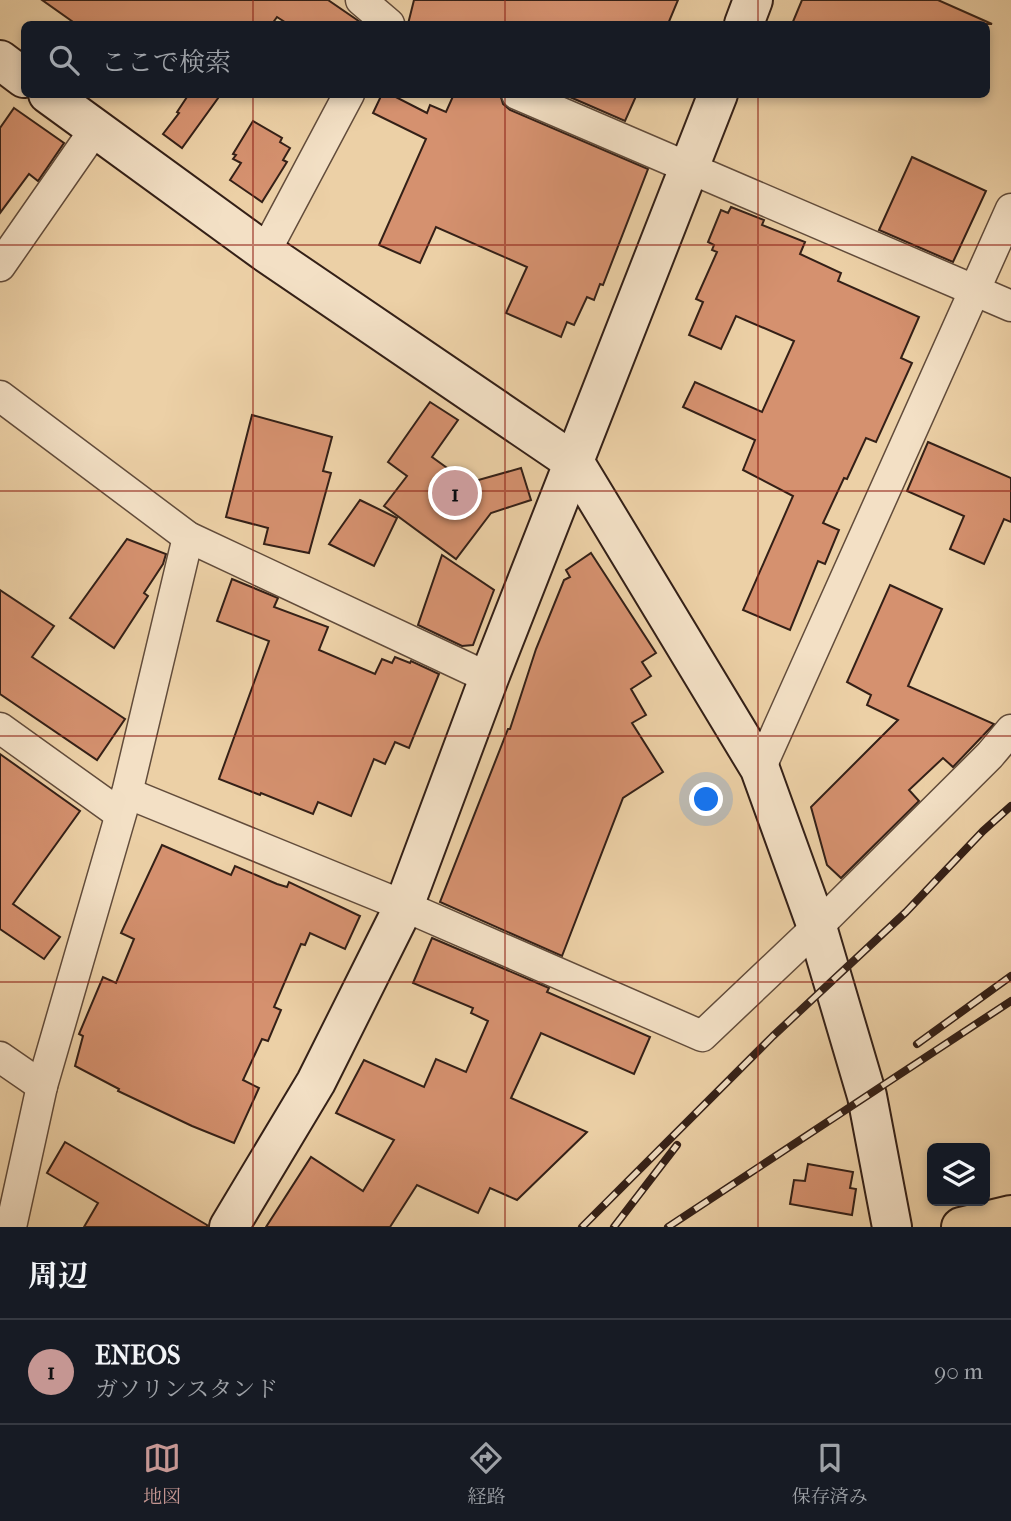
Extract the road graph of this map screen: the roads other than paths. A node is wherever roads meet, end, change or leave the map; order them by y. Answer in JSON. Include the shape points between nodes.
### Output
{"nodes":[{"id":1,"x":361,"y":0,"type":"edge"},
{"id":2,"x":753,"y":0,"type":"edge"},
{"id":3,"x":389,"y":18,"type":"edge"},
{"id":4,"x":745,"y":21,"type":"edge"},
{"id":5,"x":0,"y":60,"type":"edge"},
{"id":6,"x":21,"y":76,"type":"edge"},
{"id":7,"x":54,"y":98,"type":"edge"},
{"id":8,"x":347,"y":98,"type":"edge"},
{"id":9,"x":526,"y":98,"type":"edge"},
{"id":10,"x":717,"y":98,"type":"edge"},
{"id":11,"x":96,"y":128,"type":"junction"},
{"id":12,"x":691,"y":169,"type":"junction"},
{"id":13,"x":1011,"y":209,"type":"edge"},
{"id":14,"x":265,"y":252,"type":"junction"},
{"id":15,"x":0,"y":267,"type":"edge"},
{"id":16,"x":976,"y":291,"type":"junction"},
{"id":17,"x":1011,"y":306,"type":"edge"},
{"id":18,"x":0,"y":396,"type":"edge"},
{"id":19,"x":575,"y":463,"type":"junction"},
{"id":20,"x":188,"y":537,"type":"junction"},
{"id":21,"x":489,"y":678,"type":"junction"},
{"id":22,"x":0,"y":728,"type":"edge"},
{"id":23,"x":1011,"y":730,"type":"edge"},
{"id":24,"x":760,"y":769,"type":"junction"},
{"id":25,"x":123,"y":803,"type":"junction"},
{"id":26,"x":404,"y":906,"type":"junction"},
{"id":27,"x":817,"y":927,"type":"junction"},
{"id":28,"x":0,"y":1057,"type":"edge"},
{"id":29,"x":43,"y":1086,"type":"junction"},
{"id":30,"x":1011,"y":1215,"type":"edge"},
{"id":31,"x":11,"y":1227,"type":"edge"},
{"id":32,"x":229,"y":1227,"type":"edge"},
{"id":33,"x":892,"y":1227,"type":"edge"},
{"id":34,"x":961,"y":1227,"type":"edge"}],
"edges":[{"from":1,"to":3,"type":"street"},
{"from":2,"to":4,"type":"street"},
{"from":5,"to":6,"type":"street"},
{"from":7,"to":11,"type":"street"},
{"from":8,"to":14,"type":"street"},
{"from":9,"to":12,"type":"street"},
{"from":10,"to":12,"type":"street"},
{"from":11,"to":14,"type":"street"},
{"from":11,"to":15,"type":"street"},
{"from":12,"to":16,"type":"street"},
{"from":12,"to":19,"type":"street"},
{"from":13,"to":16,"type":"street"},
{"from":14,"to":19,"type":"street"},
{"from":16,"to":17,"type":"street"},
{"from":16,"to":24,"type":"street"},
{"from":18,"to":20,"type":"street"},
{"from":19,"to":21,"type":"street"},
{"from":19,"to":24,"type":"street"},
{"from":20,"to":21,"type":"street"},
{"from":20,"to":25,"type":"street"},
{"from":21,"to":26,"type":"street"},
{"from":22,"to":25,"type":"street"},
{"from":23,"to":27,"type":"street"},
{"from":24,"to":27,"type":"street"},
{"from":25,"to":26,"type":"street"},
{"from":25,"to":29,"type":"street"},
{"from":26,"to":27,"type":"street","via":[[702,1036]]},
{"from":26,"to":32,"type":"street","via":[[316,1082]]},
{"from":27,"to":33,"type":"street","via":[[866,1096]]},
{"from":28,"to":29,"type":"street"},
{"from":29,"to":31,"type":"street"},
{"from":30,"to":34,"type":"main road"}]}
